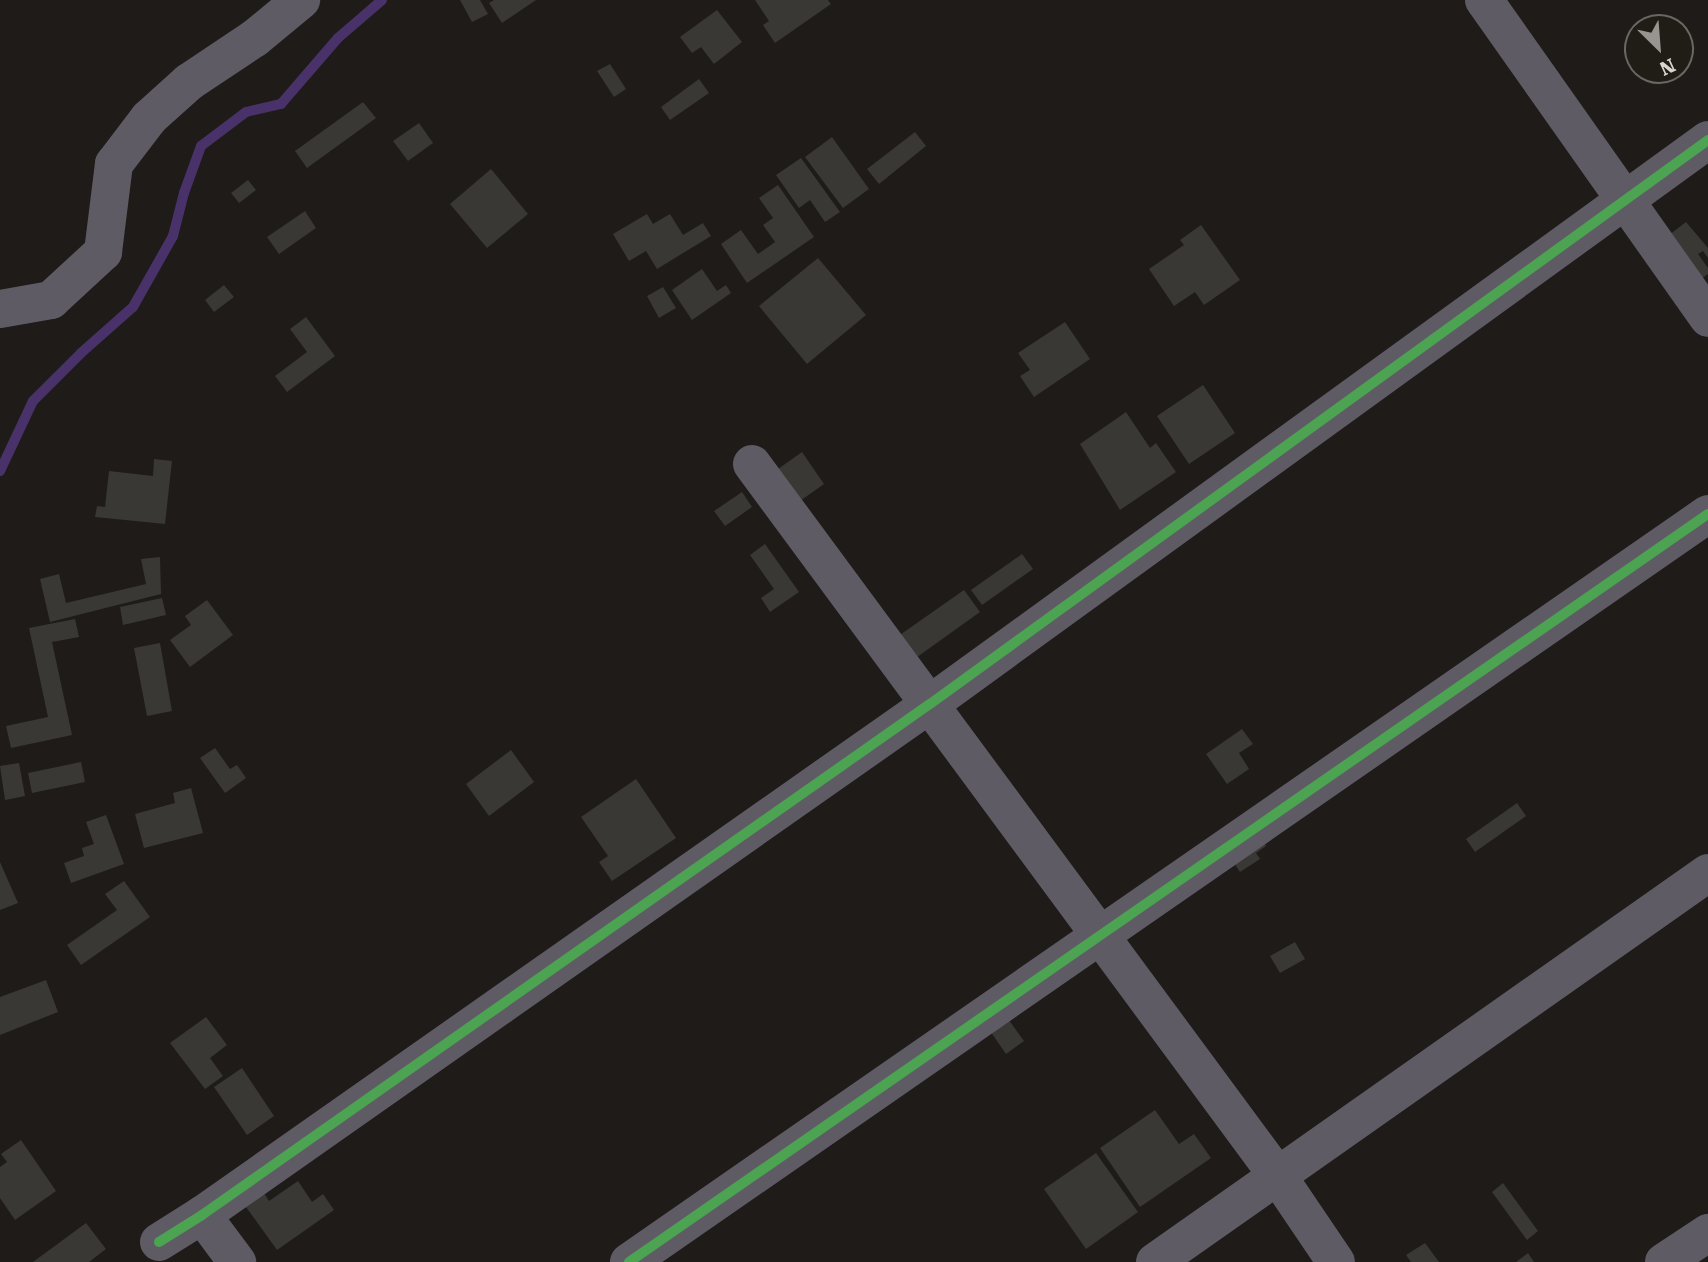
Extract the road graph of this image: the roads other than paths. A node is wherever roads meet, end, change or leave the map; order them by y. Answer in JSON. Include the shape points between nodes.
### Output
{"nodes":[{"id":1,"x":301,"y":0,"type":"edge"},
{"id":2,"x":1484,"y":0,"type":"edge"},
{"id":3,"x":1708,"y":140,"type":"edge"},
{"id":4,"x":1623,"y":199,"type":"junction"},
{"id":5,"x":0,"y":309,"type":"edge"},
{"id":6,"x":1708,"y":318,"type":"edge"},
{"id":7,"x":752,"y":464,"type":"dead end"},
{"id":8,"x":1708,"y":514,"type":"edge"},
{"id":9,"x":930,"y":704,"type":"junction"},
{"id":10,"x":1708,"y":873,"type":"edge"},
{"id":11,"x":1101,"y":935,"type":"junction"},
{"id":12,"x":1278,"y":1175,"type":"junction"},
{"id":13,"x":202,"y":1215,"type":"junction"},
{"id":14,"x":1708,"y":1233,"type":"edge"},
{"id":15,"x":159,"y":1242,"type":"dead end"},
{"id":16,"x":237,"y":1262,"type":"edge"},
{"id":17,"x":629,"y":1262,"type":"edge"},
{"id":18,"x":1155,"y":1262,"type":"edge"},
{"id":19,"x":1336,"y":1262,"type":"edge"},
{"id":20,"x":1664,"y":1262,"type":"edge"}],
"edges":[{"from":1,"to":5,"type":"street","via":[[189,82],[149,118],[114,164],[103,252],[51,300]]},
{"from":2,"to":4,"type":"street"},
{"from":3,"to":4,"type":"street"},
{"from":4,"to":6,"type":"street"},
{"from":4,"to":9,"type":"street"},
{"from":7,"to":9,"type":"street"},
{"from":8,"to":11,"type":"street"},
{"from":9,"to":11,"type":"street"},
{"from":9,"to":13,"type":"street"},
{"from":10,"to":12,"type":"street"},
{"from":11,"to":12,"type":"street"},
{"from":11,"to":17,"type":"street"},
{"from":12,"to":18,"type":"street"},
{"from":12,"to":19,"type":"street"},
{"from":13,"to":15,"type":"street"},
{"from":13,"to":16,"type":"street"},
{"from":14,"to":20,"type":"street"}]}
